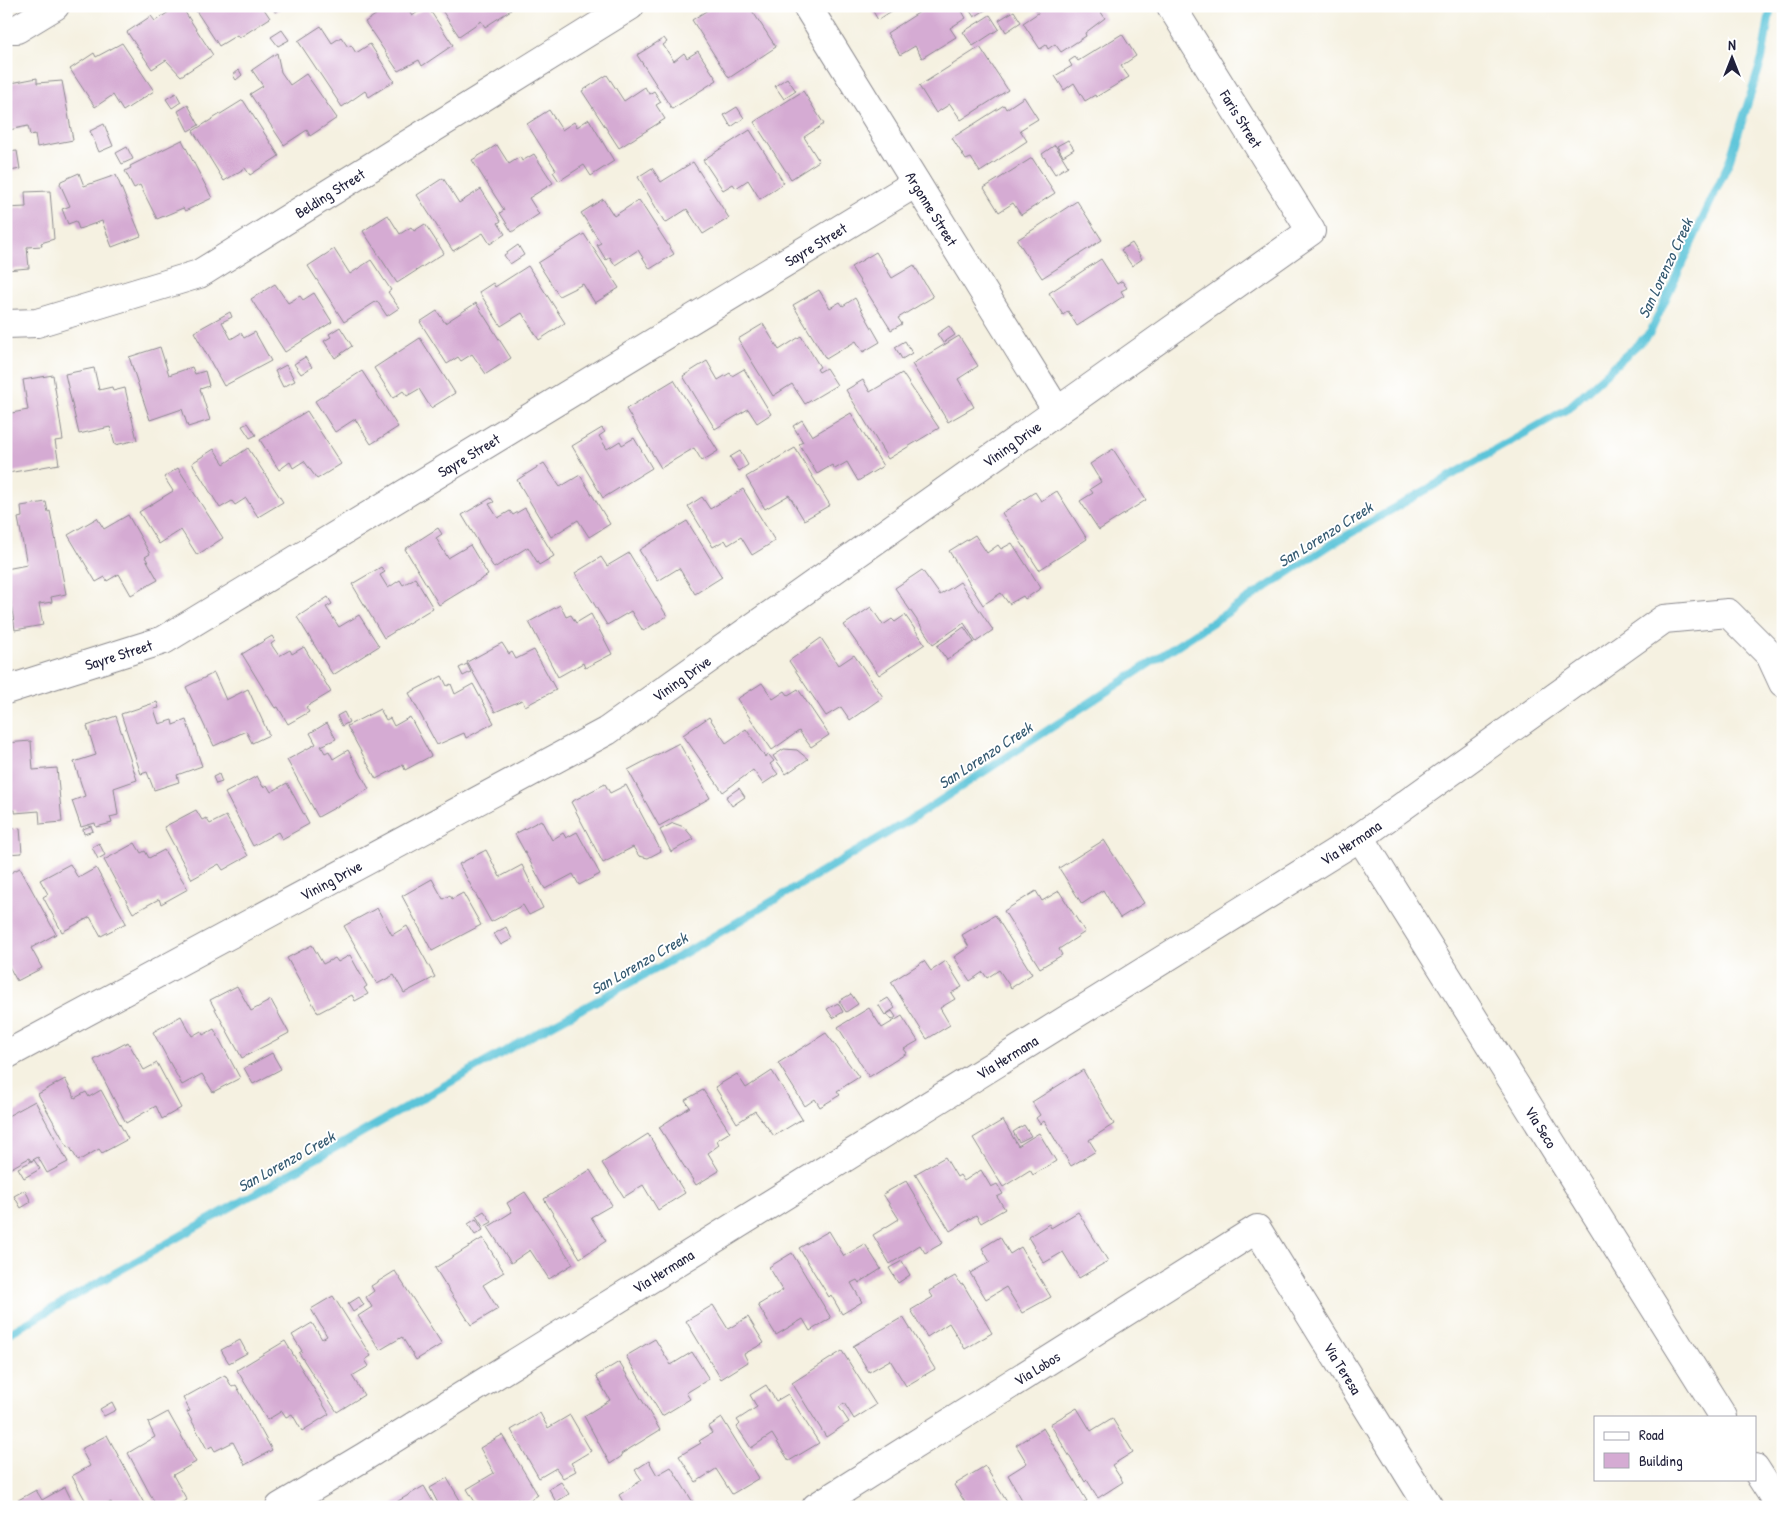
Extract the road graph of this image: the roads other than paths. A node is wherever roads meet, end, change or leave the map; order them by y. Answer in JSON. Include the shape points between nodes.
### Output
{"nodes":[{"id":1,"x":55,"y":6,"type":"edge"},
{"id":2,"x":630,"y":6,"type":"edge"},
{"id":3,"x":807,"y":6,"type":"edge"},
{"id":4,"x":1171,"y":6,"type":"edge"},
{"id":5,"x":6,"y":29,"type":"edge"},
{"id":6,"x":916,"y":183,"type":"junction"},
{"id":7,"x":1311,"y":231,"type":"joint"},
{"id":8,"x":6,"y":324,"type":"edge"},
{"id":9,"x":1058,"y":411,"type":"junction"},
{"id":10,"x":1783,"y":683,"type":"edge"},
{"id":11,"x":6,"y":690,"type":"edge"},
{"id":12,"x":1360,"y":837,"type":"junction"},
{"id":13,"x":6,"y":1055,"type":"edge"},
{"id":14,"x":1257,"y":1229,"type":"joint"},
{"id":15,"x":1722,"y":1416,"type":"edge"},
{"id":16,"x":1756,"y":1470,"type":"edge"},
{"id":17,"x":280,"y":1507,"type":"edge"},
{"id":18,"x":816,"y":1507,"type":"edge"},
{"id":19,"x":1429,"y":1507,"type":"edge"},
{"id":20,"x":1780,"y":1507,"type":"edge"}],
"edges":[{"from":1,"to":5,"type":"street","via":[[17,29]]},
{"from":2,"to":8,"type":"street","name":"Belding Street","via":[[199,274],[37,323]]},
{"from":3,"to":6,"type":"street","name":"Argonne Street"},
{"from":4,"to":7,"type":"street","name":"Faris Street"},
{"from":6,"to":9,"type":"street","name":"Argonne Street"},
{"from":6,"to":11,"type":"street","name":"Sayre Street","via":[[164,640]]},
{"from":7,"to":9,"type":"street","name":"Vining Drive"},
{"from":9,"to":13,"type":"street","name":"Vining Drive","via":[[607,731]]},
{"from":10,"to":12,"type":"street","name":"Via Hermana","via":[[1770,655],[1728,613],[1664,619]]},
{"from":12,"to":15,"type":"street","name":"Via Seco"},
{"from":12,"to":17,"type":"street","name":"Via Hermana"},
{"from":14,"to":18,"type":"street","name":"Via Lobos"},
{"from":14,"to":19,"type":"street","name":"Via Teresa"},
{"from":16,"to":20,"type":"street"}]}
